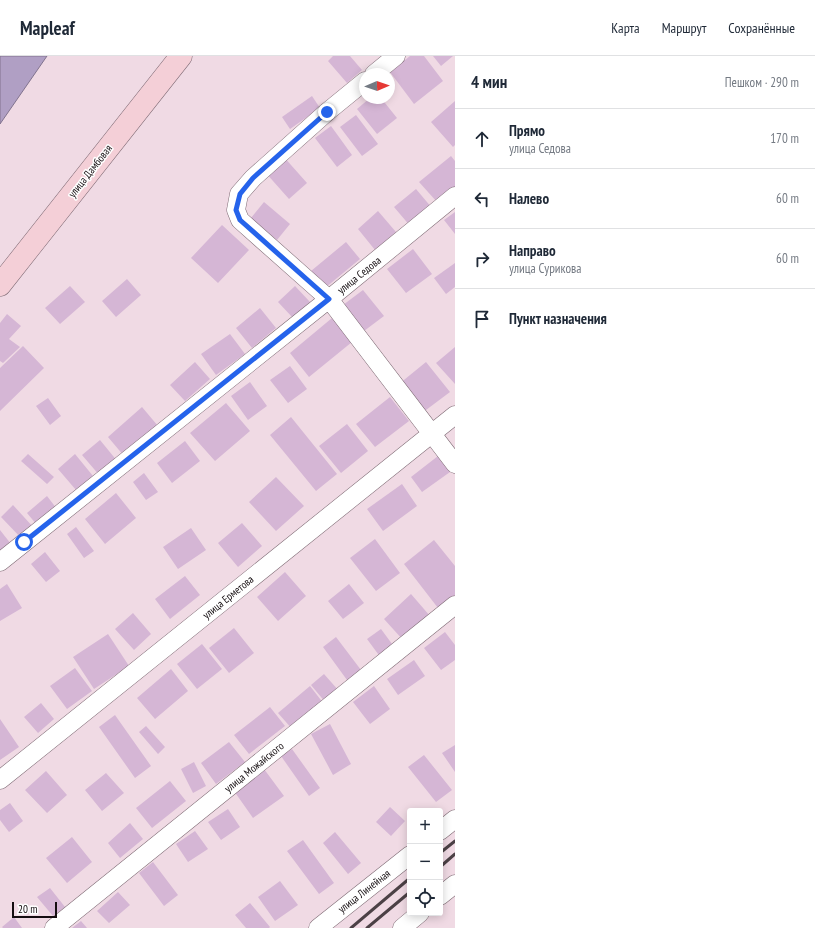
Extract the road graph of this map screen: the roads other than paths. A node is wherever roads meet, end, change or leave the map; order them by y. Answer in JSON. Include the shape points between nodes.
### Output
{"nodes":[{"id":1,"x":181,"y":56,"type":"edge"},
{"id":2,"x":396,"y":56,"type":"edge"},
{"id":3,"x":381,"y":68,"type":"edge"},
{"id":4,"x":359,"y":86,"type":"edge"},
{"id":5,"x":455,"y":196,"type":"edge"},
{"id":6,"x":0,"y":285,"type":"edge"},
{"id":7,"x":329,"y":299,"type":"junction"},
{"id":8,"x":455,"y":415,"type":"edge"},
{"id":9,"x":432,"y":434,"type":"junction"},
{"id":10,"x":455,"y":464,"type":"edge"},
{"id":11,"x":0,"y":562,"type":"edge"},
{"id":12,"x":455,"y":605,"type":"edge"},
{"id":13,"x":0,"y":780,"type":"edge"},
{"id":14,"x":455,"y":819,"type":"edge"},
{"id":15,"x":443,"y":829,"type":"edge"},
{"id":16,"x":407,"y":857,"type":"edge"},
{"id":17,"x":455,"y":884,"type":"edge"},
{"id":18,"x":443,"y":894,"type":"edge"},
{"id":19,"x":416,"y":916,"type":"edge"},
{"id":20,"x":54,"y":928,"type":"edge"},
{"id":21,"x":318,"y":928,"type":"edge"},
{"id":22,"x":402,"y":928,"type":"edge"}],
"edges":[{"from":1,"to":6,"type":"street","name":"улица Дамбовая"},
{"from":2,"to":3,"type":"street"},
{"from":4,"to":7,"type":"street","via":[[253,178],[240,194],[236,210],[240,220]]},
{"from":5,"to":7,"type":"street","name":"улица Седова"},
{"from":7,"to":9,"type":"street"},
{"from":7,"to":11,"type":"street","name":"улица Седова"},
{"from":8,"to":9,"type":"street","name":"улица Ерметова"},
{"from":9,"to":10,"type":"street"},
{"from":9,"to":13,"type":"street","name":"улица Ерметова"},
{"from":12,"to":20,"type":"street","name":"улица Можайского"},
{"from":14,"to":15,"type":"street"},
{"from":16,"to":21,"type":"street","name":"улица Линейная"},
{"from":17,"to":18,"type":"street"},
{"from":19,"to":22,"type":"street"}]}
